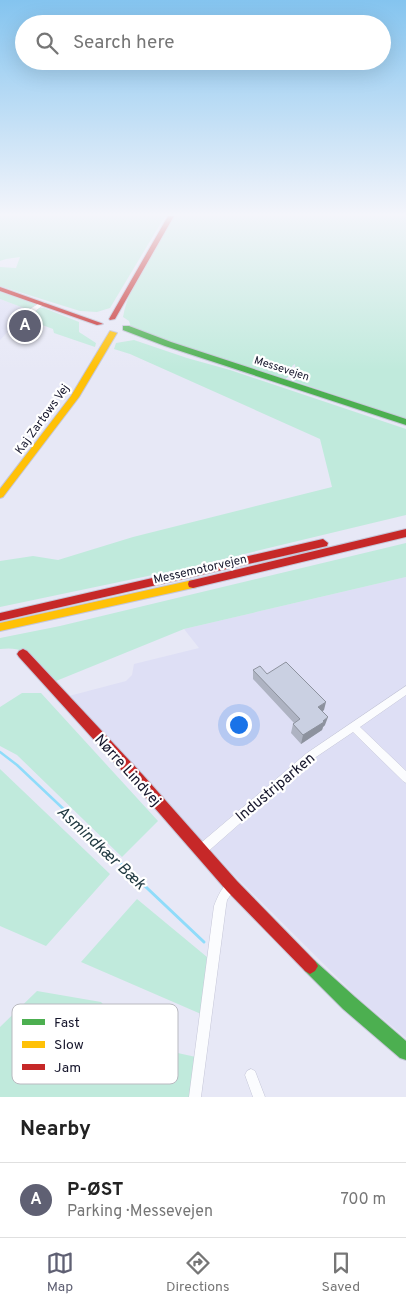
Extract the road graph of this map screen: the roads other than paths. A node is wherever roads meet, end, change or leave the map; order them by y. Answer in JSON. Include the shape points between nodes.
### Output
{"nodes":[{"id":1,"x":142,"y":267,"type":"edge"},
{"id":2,"x":0,"y":289,"type":"edge"},
{"id":3,"x":43,"y":303,"type":"junction"},
{"id":4,"x":20,"y":321,"type":"dead end"},
{"id":5,"x":112,"y":326,"type":"junction"},
{"id":6,"x":406,"y":422,"type":"edge"},
{"id":7,"x":0,"y":496,"type":"edge"},
{"id":8,"x":406,"y":523,"type":"edge"},
{"id":9,"x":406,"y":533,"type":"edge"},
{"id":10,"x":0,"y":617,"type":"edge"},
{"id":11,"x":0,"y":627,"type":"edge"},
{"id":12,"x":23,"y":654,"type":"dead end"},
{"id":13,"x":406,"y":690,"type":"edge"},
{"id":14,"x":352,"y":726,"type":"junction"},
{"id":15,"x":406,"y":778,"type":"edge"},
{"id":16,"x":200,"y":851,"type":"junction"},
{"id":17,"x":232,"y":886,"type":"junction"},
{"id":18,"x":406,"y":1052,"type":"edge"},
{"id":19,"x":251,"y":1075,"type":"dead end"},
{"id":20,"x":195,"y":1097,"type":"edge"},
{"id":21,"x":259,"y":1097,"type":"edge"}],
"edges":[{"from":1,"to":5,"type":"main road"},
{"from":2,"to":3,"type":"main road","name":"Messevejen"},
{"from":3,"to":4,"type":"street"},
{"from":3,"to":5,"type":"main road","name":"Messevejen"},
{"from":5,"to":6,"type":"main road","name":"Messevejen"},
{"from":5,"to":7,"type":"main road","name":"Kaj Zartows Vej","via":[[75,397]]},
{"from":8,"to":10,"type":"main road","name":"Messemotorvejen"},
{"from":9,"to":11,"type":"main road","name":"Messemotorvejen"},
{"from":12,"to":16,"type":"main road","name":"Nørre Lindvej"},
{"from":13,"to":14,"type":"street","name":"Industriparken"},
{"from":14,"to":15,"type":"street"},
{"from":14,"to":16,"type":"street","name":"Industriparken","via":[[310,756]]},
{"from":16,"to":17,"type":"main road","name":"Nørre Lindvej"},
{"from":17,"to":18,"type":"main road","name":"Nørre Lindvej","via":[[293,950]]},
{"from":17,"to":20,"type":"street","via":[[220,906]]},
{"from":19,"to":21,"type":"street"}]}
